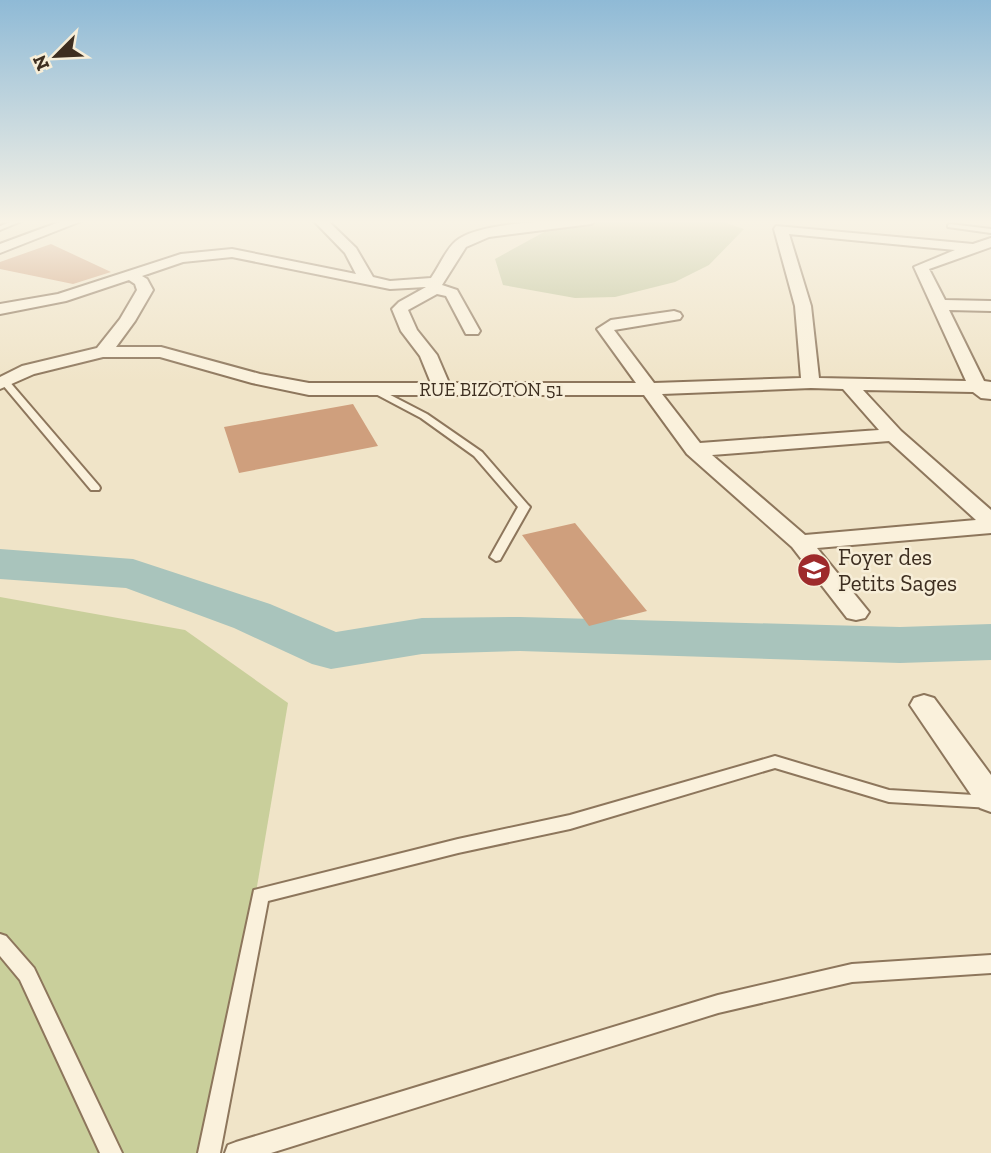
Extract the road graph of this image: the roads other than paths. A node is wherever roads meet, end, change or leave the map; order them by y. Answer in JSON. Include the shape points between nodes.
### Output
{"nodes":[{"id":1,"x":135,"y":274,"type":"edge"},
{"id":2,"x":344,"y":274,"type":"edge"},
{"id":3,"x":364,"y":274,"type":"edge"},
{"id":4,"x":442,"y":274,"type":"edge"},
{"id":5,"x":794,"y":274,"type":"edge"},
{"id":6,"x":924,"y":274,"type":"edge"},
{"id":7,"x":131,"y":275,"type":"junction"},
{"id":8,"x":366,"y":278,"type":"junction"},
{"id":9,"x":435,"y":285,"type":"junction"},
{"id":10,"x":940,"y":305,"type":"junction"},
{"id":11,"x":991,"y":306,"type":"edge"},
{"id":12,"x":0,"y":309,"type":"edge"},
{"id":13,"x":674,"y":316,"type":"dead end"},
{"id":14,"x":472,"y":331,"type":"dead end"},
{"id":15,"x":103,"y":352,"type":"junction"},
{"id":16,"x":2,"y":383,"type":"edge"},
{"id":17,"x":811,"y":383,"type":"junction"},
{"id":18,"x":848,"y":384,"type":"junction"},
{"id":19,"x":372,"y":388,"type":"junction"},
{"id":20,"x":442,"y":388,"type":"junction"},
{"id":21,"x":649,"y":389,"type":"junction"},
{"id":22,"x":987,"y":390,"type":"edge"},
{"id":23,"x":894,"y":435,"type":"junction"},
{"id":24,"x":694,"y":450,"type":"junction"},
{"id":25,"x":95,"y":488,"type":"dead end"},
{"id":26,"x":991,"y":524,"type":"edge"},
{"id":27,"x":800,"y":542,"type":"junction"},
{"id":28,"x":496,"y":557,"type":"dead end"},
{"id":29,"x":856,"y":612,"type":"dead end"},
{"id":30,"x":924,"y":705,"type":"dead end"},
{"id":31,"x":991,"y":800,"type":"edge"},
{"id":32,"x":0,"y":942,"type":"edge"},
{"id":33,"x":991,"y":964,"type":"edge"},
{"id":34,"x":111,"y":1153,"type":"edge"},
{"id":35,"x":209,"y":1153,"type":"edge"},
{"id":36,"x":236,"y":1153,"type":"edge"}],
"edges":[{"from":1,"to":7,"type":"street"},
{"from":2,"to":8,"type":"street"},
{"from":3,"to":8,"type":"street"},
{"from":4,"to":9,"type":"street"},
{"from":5,"to":17,"type":"street","via":[[803,306]]},
{"from":6,"to":10,"type":"street"},
{"from":7,"to":12,"type":"street","via":[[61,299]]},
{"from":7,"to":15,"type":"street","via":[[145,290]]},
{"from":8,"to":9,"type":"street","via":[[390,285]]},
{"from":9,"to":14,"type":"street","via":[[452,293]]},
{"from":9,"to":20,"type":"street","via":[[400,309]]},
{"from":10,"to":11,"type":"street"},
{"from":10,"to":22,"type":"street"},
{"from":13,"to":21,"type":"street","via":[[605,327]]},
{"from":15,"to":16,"type":"street","name":"RUE BIZOTON 51","via":[[28,370]]},
{"from":15,"to":19,"type":"street","name":"RUE BIZOTON 51","via":[[161,352],[309,389]]},
{"from":16,"to":25,"type":"lane"},
{"from":17,"to":18,"type":"street","name":"RUE BIZOTON 51"},
{"from":17,"to":21,"type":"street","name":"RUE BIZOTON 51"},
{"from":18,"to":22,"type":"street","name":"RUE BIZOTON 51"},
{"from":18,"to":23,"type":"street"},
{"from":19,"to":20,"type":"street","name":"RUE BIZOTON 51"},
{"from":19,"to":28,"type":"lane","via":[[424,416],[478,454],[524,507]]},
{"from":20,"to":21,"type":"street","name":"RUE BIZOTON 51"},
{"from":21,"to":24,"type":"street"},
{"from":23,"to":24,"type":"street"},
{"from":23,"to":26,"type":"street"},
{"from":24,"to":27,"type":"street"},
{"from":26,"to":27,"type":"street"},
{"from":27,"to":29,"type":"street"},
{"from":30,"to":31,"type":"street"},
{"from":31,"to":35,"type":"lane","via":[[889,796],[775,762],[570,822],[260,895]]},
{"from":32,"to":34,"type":"lane","via":[[27,974]]},
{"from":33,"to":36,"type":"lane","via":[[852,973],[718,1004]]}]}
